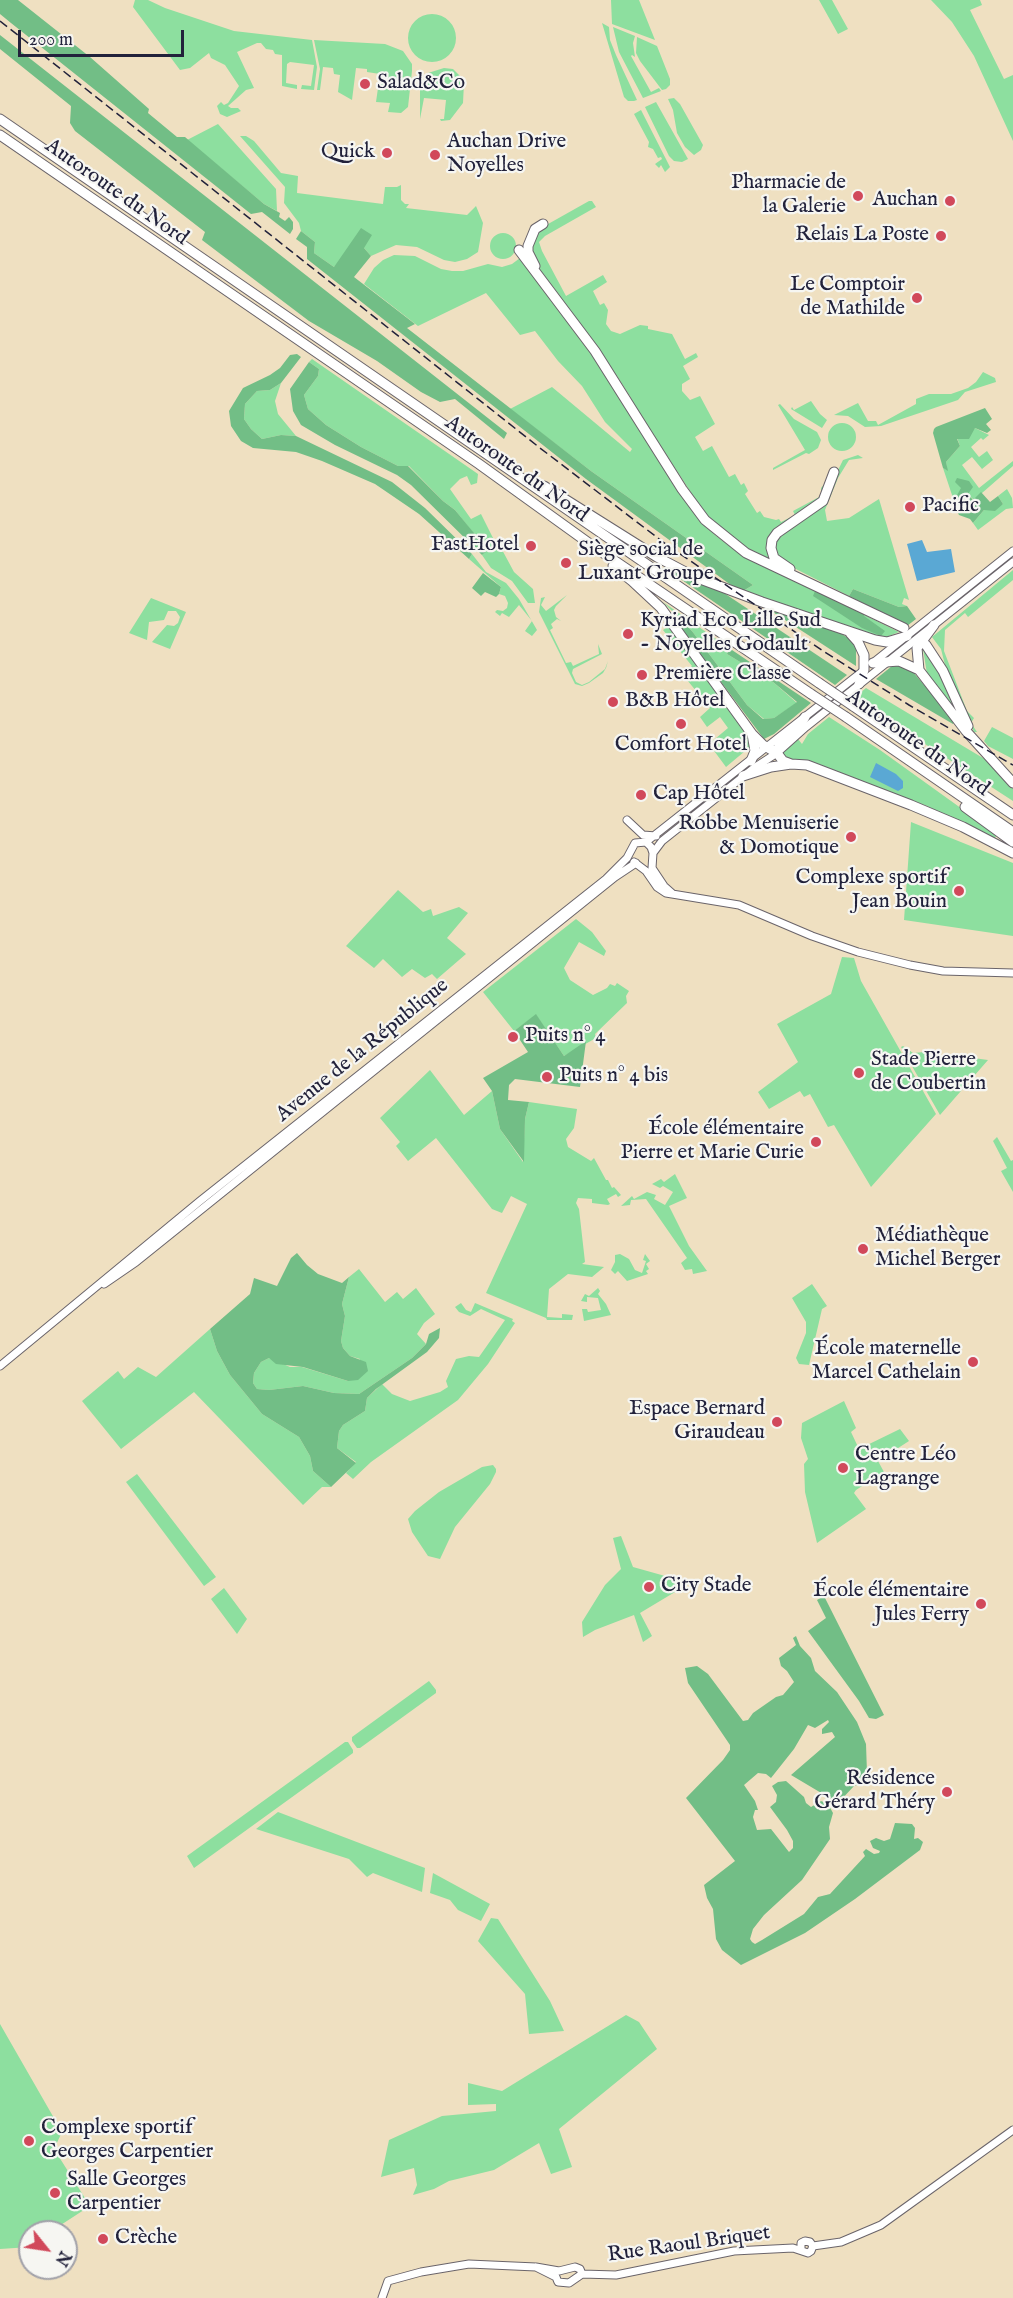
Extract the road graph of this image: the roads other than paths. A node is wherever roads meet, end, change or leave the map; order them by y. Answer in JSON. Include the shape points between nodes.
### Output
{"nodes":[{"id":1,"x":0,"y":119,"type":"edge"},
{"id":2,"x":0,"y":135,"type":"edge"},
{"id":3,"x":543,"y":224,"type":"dead end"},
{"id":4,"x":519,"y":250,"type":"dead end"},
{"id":5,"x":546,"y":286,"type":"junction"},
{"id":6,"x":834,"y":472,"type":"dead end"},
{"id":7,"x":528,"y":481,"type":"junction"},
{"id":8,"x":590,"y":544,"type":"junction"},
{"id":9,"x":1013,"y":551,"type":"edge"},
{"id":10,"x":1013,"y":562,"type":"edge"},
{"id":11,"x":806,"y":581,"type":"junction"},
{"id":12,"x":934,"y":625,"type":"junction"},
{"id":13,"x":846,"y":630,"type":"junction"},
{"id":14,"x":905,"y":632,"type":"junction"},
{"id":15,"x":926,"y":645,"type":"dead end"},
{"id":16,"x":889,"y":661,"type":"junction"},
{"id":17,"x":873,"y":663,"type":"junction"},
{"id":18,"x":864,"y":670,"type":"junction"},
{"id":19,"x":919,"y":670,"type":"junction"},
{"id":20,"x":859,"y":684,"type":"junction"},
{"id":21,"x":805,"y":717,"type":"junction"},
{"id":22,"x":752,"y":734,"type":"junction"},
{"id":23,"x":768,"y":747,"type":"junction"},
{"id":24,"x":981,"y":749,"type":"junction"},
{"id":25,"x":777,"y":753,"type":"junction"},
{"id":26,"x":751,"y":761,"type":"junction"},
{"id":27,"x":791,"y":764,"type":"junction"},
{"id":28,"x":743,"y":776,"type":"junction"},
{"id":29,"x":1013,"y":783,"type":"edge"},
{"id":30,"x":942,"y":785,"type":"junction"},
{"id":31,"x":1013,"y":813,"type":"edge"},
{"id":32,"x":627,"y":820,"type":"dead end"},
{"id":33,"x":1013,"y":832,"type":"edge"},
{"id":34,"x":656,"y":836,"type":"junction"},
{"id":35,"x":646,"y":842,"type":"junction"},
{"id":36,"x":1013,"y":842,"type":"edge"},
{"id":37,"x":1013,"y":853,"type":"edge"},
{"id":38,"x":630,"y":854,"type":"junction"},
{"id":39,"x":652,"y":856,"type":"junction"},
{"id":40,"x":637,"y":864,"type":"junction"},
{"id":41,"x":673,"y":894,"type":"junction"},
{"id":42,"x":1013,"y":973,"type":"edge"},
{"id":43,"x":116,"y":1274,"type":"junction"},
{"id":44,"x":0,"y":1366,"type":"edge"},
{"id":45,"x":1013,"y":2130,"type":"edge"},
{"id":46,"x":558,"y":2274,"type":"junction"},
{"id":47,"x":582,"y":2274,"type":"junction"},
{"id":48,"x":382,"y":2298,"type":"edge"}],
"edges":[{"from":1,"to":7,"type":"highway","name":"Autoroute du Nord"},
{"from":2,"to":8,"type":"highway","name":"Autoroute du Nord"},
{"from":3,"to":5,"type":"highway","via":[[530,238],[528,252]]},
{"from":4,"to":5,"type":"highway"},
{"from":5,"to":11,"type":"highway","via":[[606,366],[705,520],[746,553]]},
{"from":6,"to":11,"type":"highway","via":[[823,501],[777,533],[771,544],[774,558]]},
{"from":7,"to":13,"type":"highway","via":[[542,484],[695,577]]},
{"from":7,"to":31,"type":"highway","name":"Autoroute du Nord","bridge":true},
{"from":8,"to":22,"type":"highway","via":[[661,608]]},
{"from":8,"to":30,"type":"highway","name":"Autoroute du Nord","bridge":true},
{"from":9,"to":14,"type":"main road"},
{"from":10,"to":12,"type":"main road"},
{"from":11,"to":14,"type":"highway"},
{"from":12,"to":16,"type":"main road"},
{"from":12,"to":19,"type":"highway","via":[[917,648]]},
{"from":13,"to":14,"type":"highway","via":[[883,641]]},
{"from":13,"to":18,"type":"highway","via":[[861,646]]},
{"from":14,"to":17,"type":"main road"},
{"from":15,"to":24,"type":"highway"},
{"from":16,"to":17,"type":"highway"},
{"from":16,"to":19,"type":"highway","via":[[904,662]]},
{"from":16,"to":20,"type":"main road"},
{"from":17,"to":18,"type":"main road"},
{"from":18,"to":20,"type":"highway"},
{"from":18,"to":21,"type":"main road"},
{"from":19,"to":24,"type":"highway"},
{"from":20,"to":25,"type":"main road"},
{"from":21,"to":23,"type":"main road"},
{"from":21,"to":25,"type":"highway","via":[[779,745]]},
{"from":22,"to":23,"type":"highway"},
{"from":22,"to":26,"type":"highway","via":[[755,751]]},
{"from":23,"to":25,"type":"highway"},
{"from":23,"to":26,"type":"main road"},
{"from":24,"to":29,"type":"highway"},
{"from":25,"to":27,"type":"highway"},
{"from":25,"to":28,"type":"main road"},
{"from":26,"to":34,"type":"main road"},
{"from":27,"to":28,"type":"highway"},
{"from":27,"to":37,"type":"highway","via":[[823,770],[911,805]]},
{"from":28,"to":39,"type":"main road","via":[[662,841]]},
{"from":30,"to":33,"type":"highway","name":"Autoroute du Nord"},
{"from":30,"to":36,"type":"highway","via":[[947,794]]},
{"from":32,"to":34,"type":"main road","via":[[643,835]]},
{"from":34,"to":35,"type":"main road"},
{"from":35,"to":38,"type":"main road","via":[[635,843]]},
{"from":35,"to":39,"type":"main road"},
{"from":38,"to":40,"type":"main road"},
{"from":38,"to":43,"type":"main road","name":"Avenue de la République","via":[[606,879]]},
{"from":39,"to":40,"type":"main road","via":[[646,864]]},
{"from":39,"to":41,"type":"main road","via":[[653,871]]},
{"from":40,"to":41,"type":"main road","via":[[657,887]]},
{"from":40,"to":43,"type":"main road","name":"Avenue de la République","via":[[615,877]]},
{"from":41,"to":42,"type":"main road","via":[[737,905],[812,936],[894,962],[943,970]]},
{"from":43,"to":44,"type":"main road"},
{"from":45,"to":47,"type":"main road","name":"Rue Raoul Briquet","via":[[881,2225],[841,2242],[813,2246],[805,2241],[801,2249],[749,2249],[616,2275]]},
{"from":46,"to":47,"type":"main road","name":"Rue Raoul Briquet","via":[[575,2267]]},
{"from":46,"to":47,"type":"main road","name":"Rue Raoul Briquet","via":[[561,2283],[569,2283]]},
{"from":46,"to":48,"type":"main road","name":"Rue Raoul Briquet","via":[[536,2267],[480,2264],[421,2272],[387,2281]]}]}
